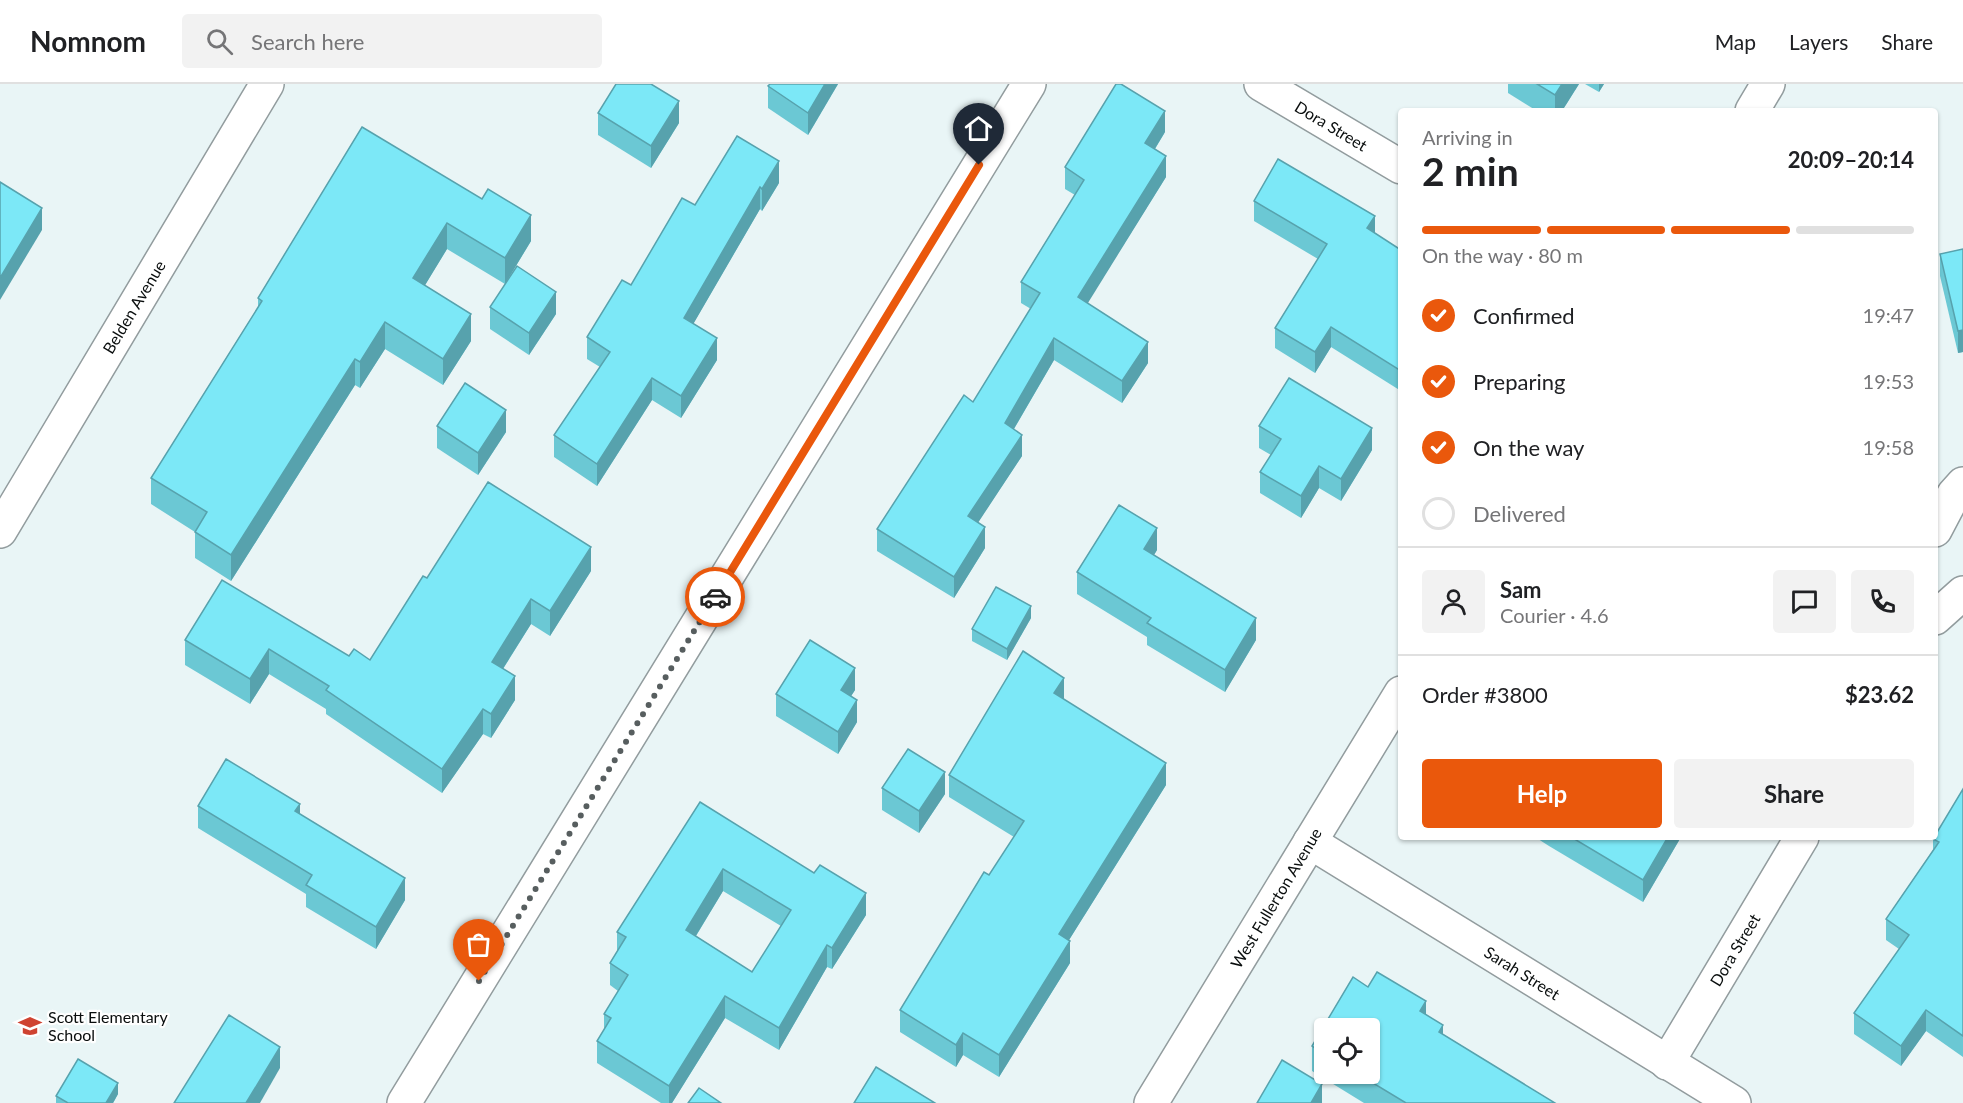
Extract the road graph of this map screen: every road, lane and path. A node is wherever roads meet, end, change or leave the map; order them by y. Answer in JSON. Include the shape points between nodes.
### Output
{"nodes":[{"id":1,"x":267,"y":84,"type":"edge"},
{"id":2,"x":1029,"y":84,"type":"edge"},
{"id":3,"x":1261,"y":84,"type":"edge"},
{"id":4,"x":1768,"y":84,"type":"edge"},
{"id":5,"x":1754,"y":108,"type":"edge"},
{"id":6,"x":1398,"y":166,"type":"edge"},
{"id":7,"x":1963,"y":484,"type":"edge"},
{"id":8,"x":1938,"y":524,"type":"edge"},
{"id":9,"x":0,"y":531,"type":"edge"},
{"id":10,"x":1963,"y":593,"type":"edge"},
{"id":11,"x":1938,"y":615,"type":"edge"},
{"id":12,"x":1398,"y":698,"type":"edge"},
{"id":13,"x":1801,"y":840,"type":"edge"},
{"id":14,"x":1310,"y":842,"type":"junction"},
{"id":15,"x":1667,"y":1063,"type":"junction"},
{"id":16,"x":404,"y":1103,"type":"edge"},
{"id":17,"x":1151,"y":1103,"type":"edge"},
{"id":18,"x":1734,"y":1103,"type":"edge"}],
"edges":[{"from":1,"to":9,"type":"street","name":"Belden Avenue"},
{"from":2,"to":16,"type":"street"},
{"from":3,"to":6,"type":"street","name":"Dora Street"},
{"from":4,"to":5,"type":"street"},
{"from":7,"to":8,"type":"street"},
{"from":10,"to":11,"type":"street"},
{"from":12,"to":14,"type":"street","name":"West Fullerton Avenue"},
{"from":13,"to":15,"type":"street","name":"Dora Street"},
{"from":14,"to":15,"type":"street","name":"Sarah Street"},
{"from":14,"to":17,"type":"street","name":"West Fullerton Avenue"},
{"from":15,"to":18,"type":"street","name":"Sarah Street"}]}
